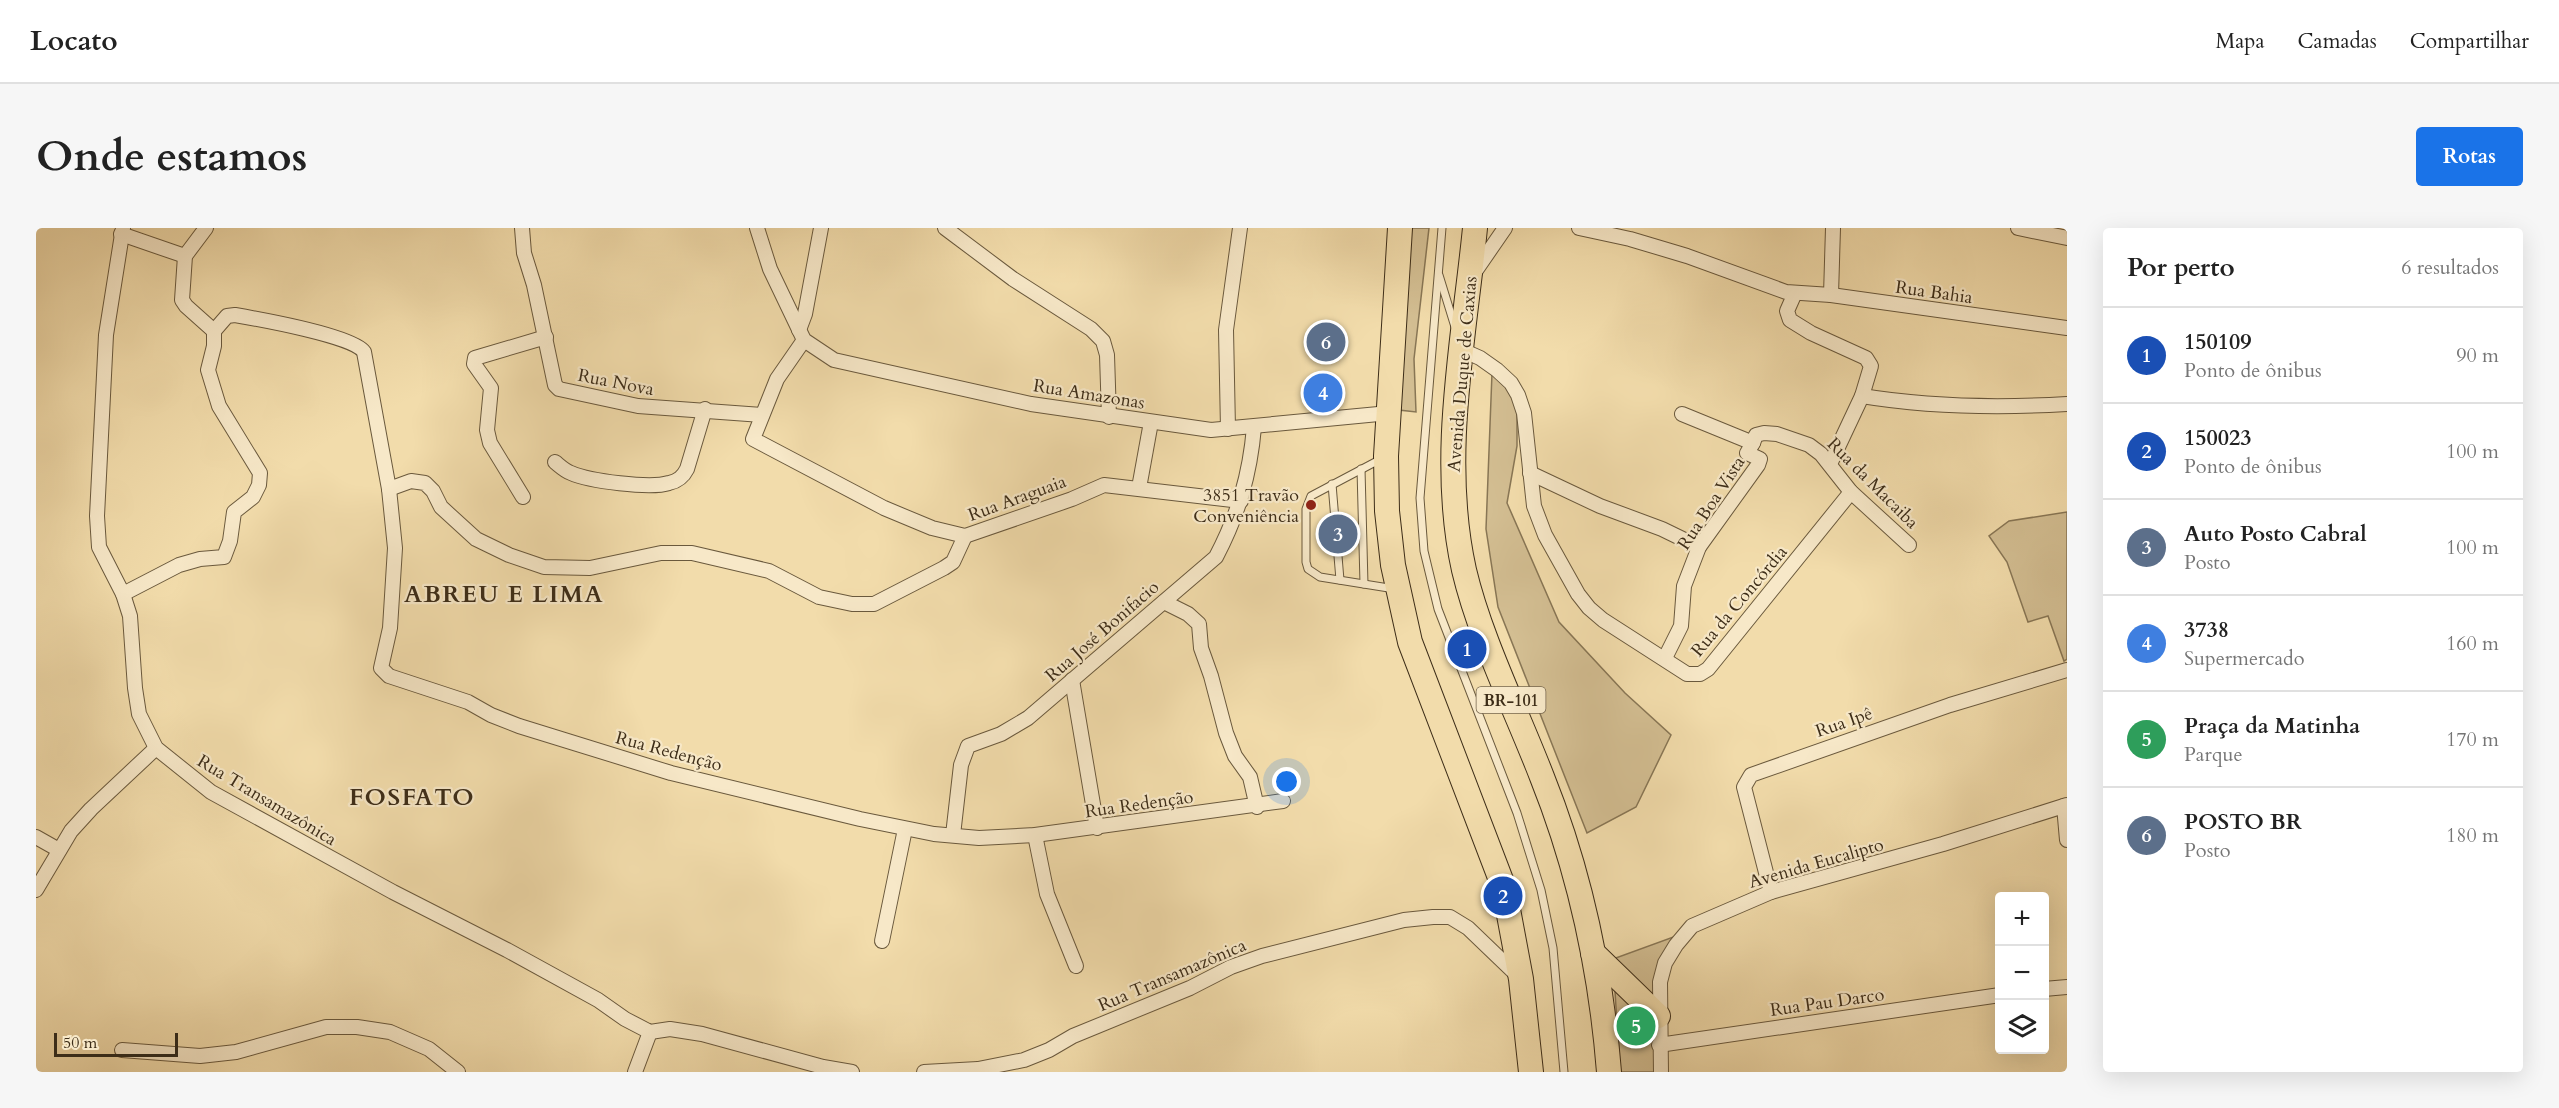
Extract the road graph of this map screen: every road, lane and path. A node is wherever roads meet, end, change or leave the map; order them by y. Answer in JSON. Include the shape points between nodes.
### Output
{"nodes":[{"id":1,"x":206,"y":228,"type":"edge"},
{"id":2,"x":522,"y":228,"type":"edge"},
{"id":3,"x":757,"y":228,"type":"edge"},
{"id":4,"x":821,"y":228,"type":"edge"},
{"id":5,"x":1240,"y":228,"type":"edge"},
{"id":6,"x":1400,"y":228,"type":"edge"},
{"id":7,"x":1442,"y":228,"type":"edge"},
{"id":8,"x":1475,"y":228,"type":"edge"},
{"id":9,"x":1504,"y":228,"type":"edge"},
{"id":10,"x":1578,"y":228,"type":"edge"},
{"id":11,"x":1833,"y":228,"type":"edge"},
{"id":12,"x":2018,"y":228,"type":"edge"},
{"id":13,"x":948,"y":229,"type":"edge"},
{"id":14,"x":122,"y":231,"type":"edge"},
{"id":15,"x":2067,"y":238,"type":"edge"},
{"id":16,"x":185,"y":256,"type":"junction"},
{"id":17,"x":1438,"y":272,"type":"junction"},
{"id":18,"x":1470,"y":280,"type":"junction"},
{"id":19,"x":1795,"y":293,"type":"junction"},
{"id":20,"x":1831,"y":295,"type":"junction"},
{"id":21,"x":2067,"y":328,"type":"edge"},
{"id":22,"x":214,"y":331,"type":"junction"},
{"id":23,"x":802,"y":335,"type":"junction"},
{"id":24,"x":546,"y":337,"type":"junction"},
{"id":25,"x":1462,"y":350,"type":"junction"},
{"id":26,"x":1862,"y":396,"type":"junction"},
{"id":27,"x":2067,"y":404,"type":"edge"},
{"id":28,"x":703,"y":413,"type":"junction"},
{"id":29,"x":1389,"y":413,"type":"junction"},
{"id":30,"x":1682,"y":414,"type":"dead end"},
{"id":31,"x":762,"y":415,"type":"junction"},
{"id":32,"x":1108,"y":417,"type":"junction"},
{"id":33,"x":1151,"y":422,"type":"junction"},
{"id":34,"x":1254,"y":428,"type":"junction"},
{"id":35,"x":1228,"y":429,"type":"junction"},
{"id":36,"x":1753,"y":443,"type":"junction"},
{"id":37,"x":1386,"y":456,"type":"junction"},
{"id":38,"x":555,"y":462,"type":"dead end"},
{"id":39,"x":1830,"y":464,"type":"junction"},
{"id":40,"x":1361,"y":469,"type":"junction"},
{"id":41,"x":1530,"y":473,"type":"junction"},
{"id":42,"x":1332,"y":484,"type":"junction"},
{"id":43,"x":1139,"y":488,"type":"junction"},
{"id":44,"x":389,"y":489,"type":"junction"},
{"id":45,"x":1851,"y":492,"type":"junction"},
{"id":46,"x":523,"y":497,"type":"dead end"},
{"id":47,"x":1241,"y":501,"type":"junction"},
{"id":48,"x":965,"y":536,"type":"junction"},
{"id":49,"x":1909,"y":545,"type":"dead end"},
{"id":50,"x":1699,"y":547,"type":"junction"},
{"id":51,"x":1340,"y":580,"type":"junction"},
{"id":52,"x":1364,"y":584,"type":"junction"},
{"id":53,"x":1397,"y":589,"type":"junction"},
{"id":54,"x":123,"y":594,"type":"junction"},
{"id":55,"x":1164,"y":602,"type":"junction"},
{"id":56,"x":1665,"y":657,"type":"junction"},
{"id":57,"x":2067,"y":670,"type":"edge"},
{"id":58,"x":1072,"y":680,"type":"junction"},
{"id":59,"x":156,"y":748,"type":"junction"},
{"id":60,"x":1283,"y":801,"type":"dead end"},
{"id":61,"x":2065,"y":806,"type":"edge"},
{"id":62,"x":1257,"y":807,"type":"junction"},
{"id":63,"x":1097,"y":828,"type":"junction"},
{"id":64,"x":905,"y":829,"type":"junction"},
{"id":65,"x":953,"y":835,"type":"junction"},
{"id":66,"x":1035,"y":835,"type":"junction"},
{"id":67,"x":36,"y":837,"type":"edge"},
{"id":68,"x":2067,"y":840,"type":"edge"},
{"id":69,"x":59,"y":850,"type":"junction"},
{"id":70,"x":36,"y":890,"type":"edge"},
{"id":71,"x":1771,"y":892,"type":"junction"},
{"id":72,"x":882,"y":941,"type":"dead end"},
{"id":73,"x":1593,"y":953,"type":"junction"},
{"id":74,"x":1076,"y":966,"type":"dead end"},
{"id":75,"x":1521,"y":980,"type":"junction"},
{"id":76,"x":2067,"y":987,"type":"edge"},
{"id":77,"x":2049,"y":989,"type":"edge"},
{"id":78,"x":1995,"y":996,"type":"edge"},
{"id":79,"x":1658,"y":1016,"type":"junction"},
{"id":80,"x":650,"y":1032,"type":"junction"},
{"id":81,"x":1659,"y":1044,"type":"junction"},
{"id":82,"x":122,"y":1050,"type":"dead end"},
{"id":83,"x":458,"y":1072,"type":"edge"},
{"id":84,"x":635,"y":1072,"type":"edge"},
{"id":85,"x":852,"y":1072,"type":"edge"},
{"id":86,"x":924,"y":1072,"type":"edge"},
{"id":87,"x":1531,"y":1072,"type":"edge"},
{"id":88,"x":1564,"y":1072,"type":"edge"},
{"id":89,"x":1609,"y":1072,"type":"edge"},
{"id":90,"x":1661,"y":1072,"type":"edge"}],
"edges":[{"from":1,"to":16,"type":"street"},
{"from":2,"to":24,"type":"street","name":"Rua Nova","via":[[524,254]]},
{"from":3,"to":23,"type":"street","via":[[770,269]]},
{"from":4,"to":23,"type":"street"},
{"from":5,"to":35,"type":"street","via":[[1226,330]]},
{"from":6,"to":29,"type":"highway"},
{"from":7,"to":17,"type":"lane"},
{"from":8,"to":18,"type":"highway","name":"Avenida Duque de Caxias","number":"BR-101"},
{"from":9,"to":18,"type":"street"},
{"from":10,"to":19,"type":"street","name":"Rua Bahia","via":[[1675,252]]},
{"from":11,"to":20,"type":"street"},
{"from":12,"to":15,"type":"street"},
{"from":13,"to":32,"type":"street","via":[[1013,279],[1091,328],[1103,341],[1107,355]]},
{"from":14,"to":16,"type":"street"},
{"from":14,"to":54,"type":"street","name":"Rua Transamazônica","via":[[106,335],[97,516],[99,547]]},
{"from":16,"to":22,"type":"street","via":[[182,300]]},
{"from":17,"to":25,"type":"lane"},
{"from":17,"to":88,"type":"lane","via":[[1420,498],[1424,551],[1438,609],[1517,813],[1541,890],[1553,948]]},
{"from":18,"to":25,"type":"highway","name":"Avenida Duque de Caxias","number":"BR-101"},
{"from":19,"to":20,"type":"street","name":"Rua Bahia"},
{"from":19,"to":26,"type":"street","via":[[1787,311],[1790,320],[1869,362],[1870,373]]},
{"from":20,"to":21,"type":"street","name":"Rua Bahia"},
{"from":22,"to":44,"type":"street","name":"Rua Redenção","via":[[227,316],[235,315],[325,334],[361,347]]},
{"from":22,"to":54,"type":"street","via":[[213,354],[208,365],[213,388],[219,406],[260,473],[257,491],[234,512],[224,557],[179,565]]},
{"from":23,"to":31,"type":"street"},
{"from":23,"to":32,"type":"street","name":"Rua Amazonas","via":[[834,360]]},
{"from":24,"to":28,"type":"street","name":"Rua Nova","via":[[551,371],[559,388],[638,406]]},
{"from":24,"to":46,"type":"street","via":[[476,358],[474,364],[491,388],[487,430],[490,443]]},
{"from":25,"to":41,"type":"street","name":"Rua da Concórdia","via":[[1497,370],[1518,395],[1524,413]]},
{"from":25,"to":73,"type":"highway","name":"Avenida Duque de Caxias","number":"BR-101","via":[[1453,465],[1464,571],[1565,842]]},
{"from":26,"to":27,"type":"street","via":[[1936,404]]},
{"from":26,"to":39,"type":"street"},
{"from":28,"to":31,"type":"street","name":"Rua Nova"},
{"from":28,"to":38,"type":"street","via":[[687,469],[683,476],[669,483],[587,478]]},
{"from":29,"to":34,"type":"street","name":"Rua Amazonas"},
{"from":29,"to":37,"type":"highway"},
{"from":30,"to":36,"type":"street"},
{"from":31,"to":48,"type":"street","name":"Rua Araguaia","via":[[753,438],[884,508],[932,528]]},
{"from":32,"to":33,"type":"street","name":"Rua Amazonas"},
{"from":33,"to":35,"type":"street","name":"Rua Amazonas"},
{"from":33,"to":43,"type":"street"},
{"from":34,"to":35,"type":"street","name":"Rua Amazonas"},
{"from":34,"to":47,"type":"street","name":"Rua José Bonifacio"},
{"from":36,"to":39,"type":"street","name":"Rua da Macaiba","via":[[1759,433],[1777,434],[1809,445]]},
{"from":36,"to":50,"type":"street","name":"Rua Boa Vista","via":[[1747,453],[1760,459],[1758,465]]},
{"from":37,"to":40,"type":"lane"},
{"from":37,"to":53,"type":"highway","via":[[1387,511]]},
{"from":39,"to":45,"type":"street","name":"Rua da Macaiba"},
{"from":40,"to":42,"type":"lane"},
{"from":40,"to":52,"type":"lane"},
{"from":41,"to":50,"type":"street"},
{"from":41,"to":56,"type":"street","name":"Rua da Concórdia","via":[[1534,506],[1545,535],[1589,609]]},
{"from":42,"to":51,"type":"lane"},
{"from":42,"to":51,"type":"lane","via":[[1316,492],[1306,508],[1306,562],[1311,573]]},
{"from":43,"to":47,"type":"street","name":"Rua Araguaia"},
{"from":43,"to":48,"type":"street","name":"Rua Araguaia","via":[[1104,485]]},
{"from":44,"to":48,"type":"street","via":[[411,481],[425,483],[441,507],[476,539],[544,567],[590,568],[661,553],[692,553],[769,571],[819,597],[852,604],[874,604],[944,568],[953,562]]},
{"from":44,"to":64,"type":"street","name":"Rua Redenção","via":[[395,577],[390,628],[381,662],[384,674],[468,702],[519,726],[671,773]]},
{"from":45,"to":49,"type":"street","name":"Rua da Macaiba"},
{"from":45,"to":56,"type":"street","name":"Rua da Concórdia","via":[[1708,669],[1700,674],[1687,674]]},
{"from":47,"to":55,"type":"street","name":"Rua José Bonifacio","via":[[1216,557]]},
{"from":50,"to":56,"type":"street","name":"Rua Boa Vista","via":[[1684,586],[1681,626]]},
{"from":51,"to":52,"type":"lane"},
{"from":52,"to":53,"type":"lane"},
{"from":53,"to":75,"type":"highway","via":[[1410,642],[1504,888]]},
{"from":54,"to":59,"type":"street","name":"Rua Transamazônica","via":[[130,616],[139,714]]},
{"from":55,"to":58,"type":"street","name":"Rua José Bonifacio"},
{"from":55,"to":62,"type":"street","via":[[1199,624],[1201,648],[1226,734],[1250,777]]},
{"from":57,"to":71,"type":"street","name":"Rua Ipê","via":[[1950,705],[1751,775],[1744,787]]},
{"from":58,"to":63,"type":"street"},
{"from":58,"to":65,"type":"street","name":"Rua José Bonifacio","via":[[1028,718],[1001,734],[968,746],[961,765]]},
{"from":59,"to":69,"type":"street","via":[[91,808]]},
{"from":59,"to":80,"type":"street","name":"Rua Transamazônica","via":[[211,792],[507,950]]},
{"from":60,"to":62,"type":"street","name":"Rua Redenção"},
{"from":61,"to":68,"type":"street"},
{"from":61,"to":71,"type":"street","name":"Avenida Eucalipto"},
{"from":62,"to":63,"type":"street","name":"Rua Redenção"},
{"from":63,"to":66,"type":"street","name":"Rua Redenção"},
{"from":64,"to":65,"type":"street","name":"Rua Redenção"},
{"from":64,"to":72,"type":"street"},
{"from":65,"to":66,"type":"street","name":"Rua Redenção"},
{"from":66,"to":74,"type":"street","via":[[1047,894]]},
{"from":67,"to":69,"type":"street"},
{"from":69,"to":70,"type":"street"},
{"from":71,"to":79,"type":"street","name":"Avenida Eucalipto","via":[[1692,926],[1665,963],[1659,982]]},
{"from":73,"to":79,"type":"highway"},
{"from":73,"to":89,"type":"highway","name":"Avenida Duque de Caxias","number":"BR-101"},
{"from":75,"to":86,"type":"street","name":"Rua Transamazônica","via":[[1468,928],[1450,917],[1404,920],[1231,967],[1024,1060],[978,1069]]},
{"from":75,"to":87,"type":"highway"},
{"from":76,"to":77,"type":"street"},
{"from":78,"to":81,"type":"street","name":"Rua Pau Darco"},
{"from":79,"to":81,"type":"street","name":"Avenida Eucalipto"},
{"from":80,"to":84,"type":"street"},
{"from":80,"to":85,"type":"street","name":"Rua Transamazônica","via":[[670,1029],[702,1034]]},
{"from":81,"to":90,"type":"street","name":"Avenida Eucalipto"},
{"from":82,"to":83,"type":"street","via":[[170,1055],[227,1053],[326,1027],[357,1027],[390,1032],[429,1049]]}]}
